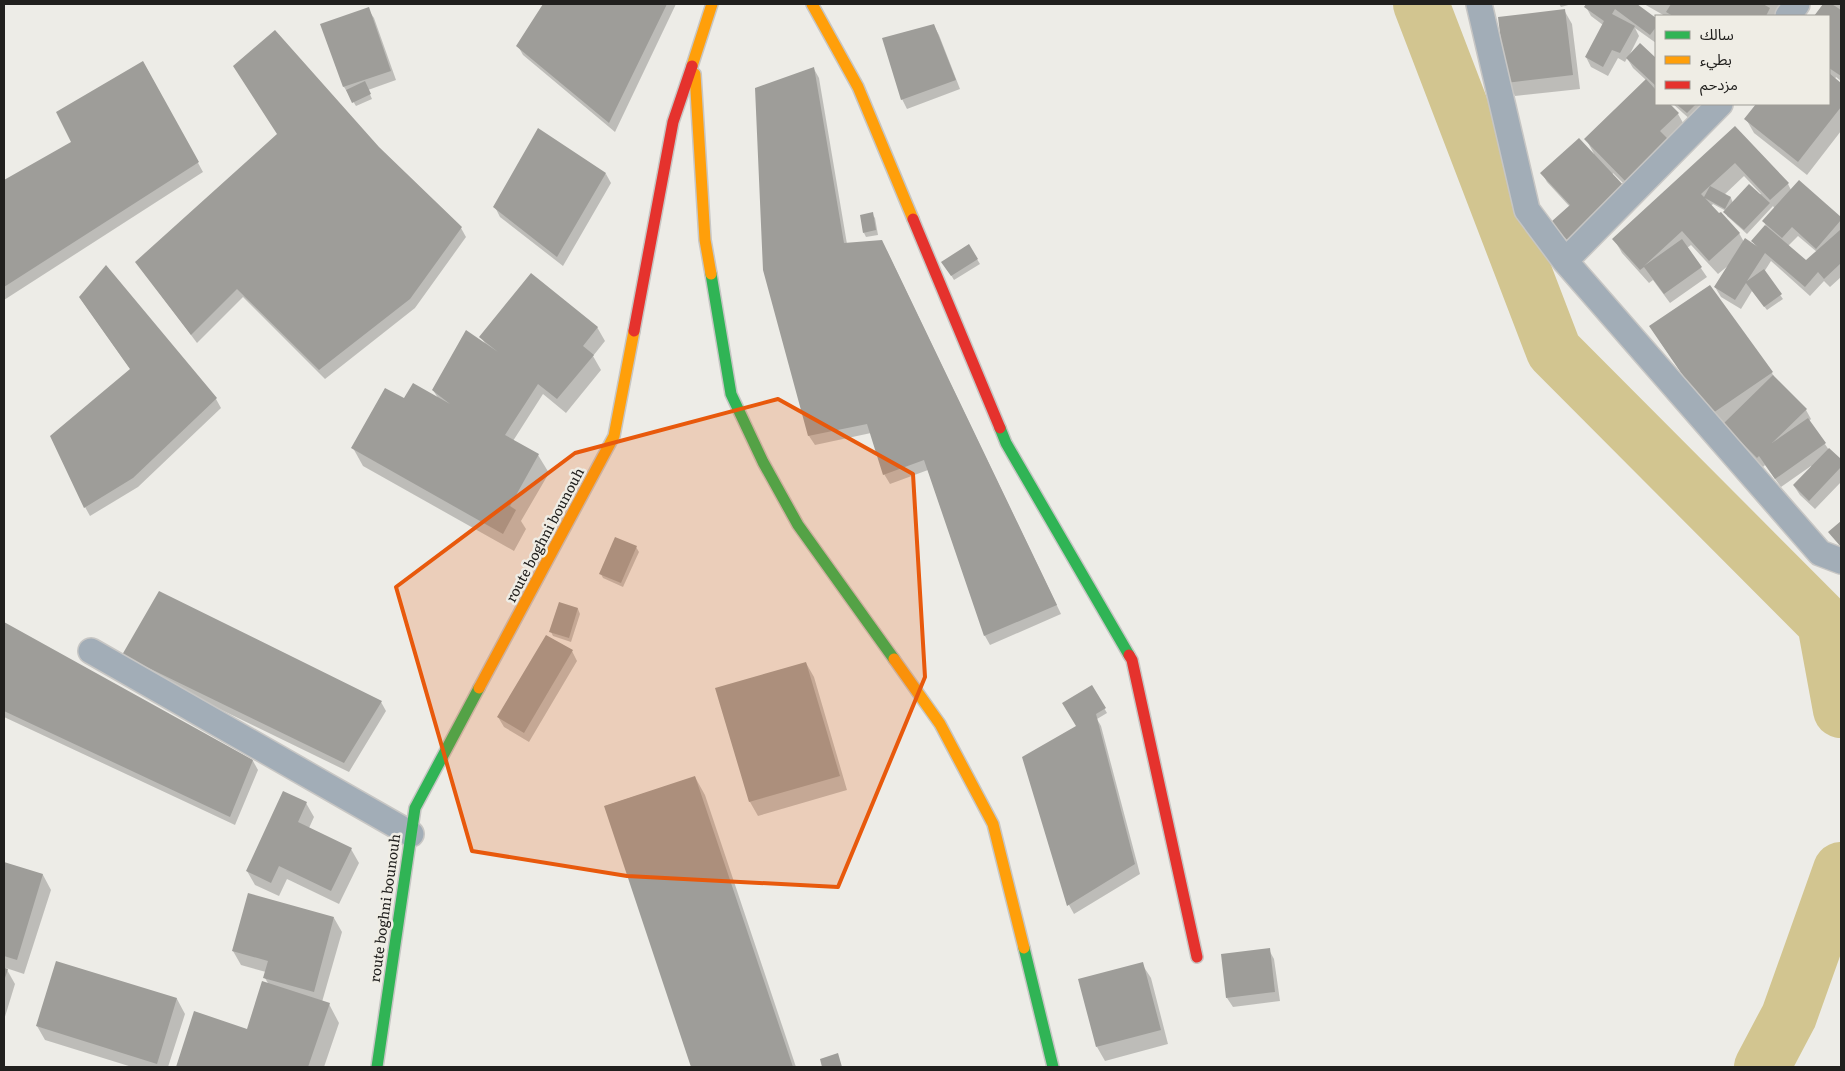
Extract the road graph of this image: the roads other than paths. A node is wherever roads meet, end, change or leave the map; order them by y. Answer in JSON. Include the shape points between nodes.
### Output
{"nodes":[{"id":1,"x":712,"y":4,"type":"edge"},
{"id":2,"x":812,"y":4,"type":"edge"},
{"id":3,"x":1478,"y":4,"type":"edge"},
{"id":4,"x":1797,"y":4,"type":"edge"},
{"id":5,"x":1789,"y":15,"type":"edge"},
{"id":6,"x":694,"y":60,"type":"junction"},
{"id":7,"x":1719,"y":105,"type":"edge"},
{"id":8,"x":1565,"y":261,"type":"junction"},
{"id":9,"x":1841,"y":561,"type":"edge"},
{"id":10,"x":90,"y":651,"type":"dead end"},
{"id":11,"x":411,"y":834,"type":"junction"},
{"id":12,"x":1197,"y":957,"type":"dead end"},
{"id":13,"x":377,"y":1067,"type":"edge"},
{"id":14,"x":1053,"y":1067,"type":"edge"}],
"edges":[{"from":1,"to":6,"type":"street","name":"route boghni bounouh"},
{"from":2,"to":12,"type":"street","via":[[858,87],[1006,443],[1132,660]]},
{"from":3,"to":8,"type":"street","via":[[1527,210]]},
{"from":4,"to":5,"type":"street"},
{"from":6,"to":11,"type":"street","name":"route boghni bounouh","via":[[673,122],[614,436],[415,808]]},
{"from":6,"to":14,"type":"street","via":[[705,240],[731,394],[762,462],[798,525],[940,724],[993,824]]},
{"from":7,"to":8,"type":"street"},
{"from":8,"to":9,"type":"street","via":[[1820,553]]},
{"from":10,"to":11,"type":"street"},
{"from":11,"to":13,"type":"street","name":"route boghni bounouh"}]}
